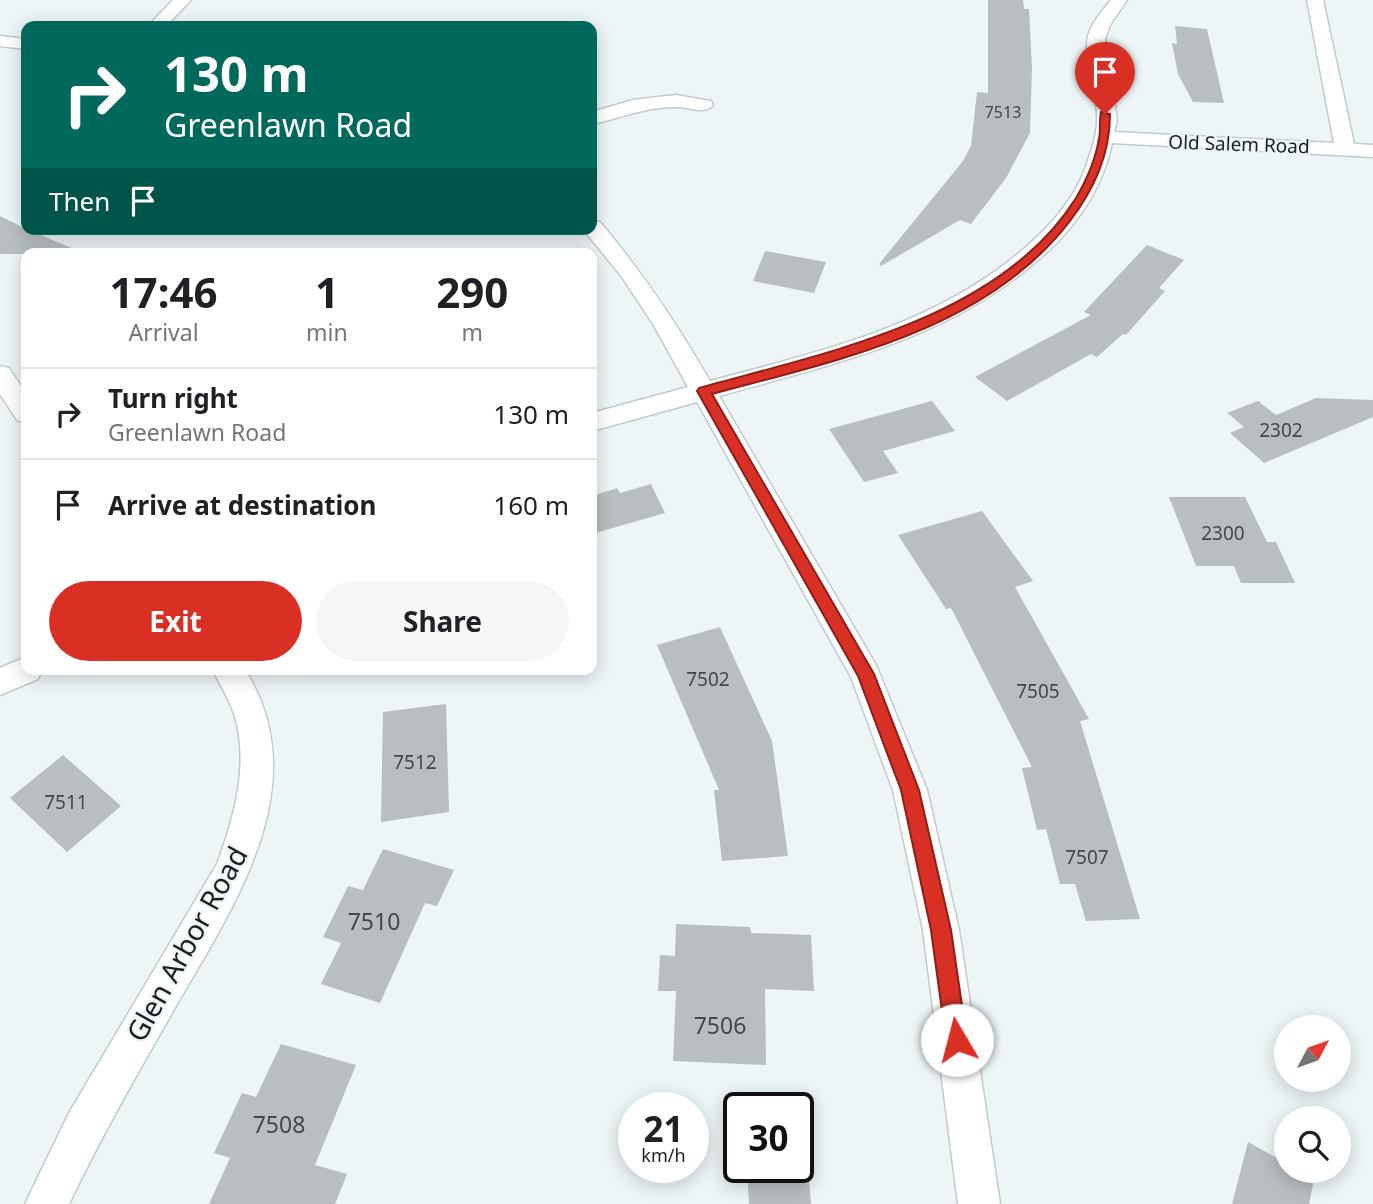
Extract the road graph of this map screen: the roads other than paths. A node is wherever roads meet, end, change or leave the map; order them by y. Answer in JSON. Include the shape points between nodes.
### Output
{"nodes":[{"id":1,"x":183,"y":0,"type":"edge"},
{"id":2,"x":1119,"y":0,"type":"edge"},
{"id":3,"x":1315,"y":0,"type":"edge"},
{"id":4,"x":161,"y":21,"type":"edge"},
{"id":5,"x":0,"y":41,"type":"edge"},
{"id":6,"x":21,"y":43,"type":"edge"},
{"id":7,"x":704,"y":106,"type":"dead end"},
{"id":8,"x":597,"y":117,"type":"edge"},
{"id":9,"x":1105,"y":137,"type":"junction"},
{"id":10,"x":1345,"y":148,"type":"junction"},
{"id":11,"x":1373,"y":151,"type":"edge"},
{"id":12,"x":597,"y":233,"type":"edge"},
{"id":13,"x":0,"y":374,"type":"edge"},
{"id":14,"x":704,"y":391,"type":"junction"},
{"id":15,"x":21,"y":406,"type":"edge"},
{"id":16,"x":597,"y":421,"type":"edge"},
{"id":17,"x":21,"y":673,"type":"edge"},
{"id":18,"x":231,"y":675,"type":"edge"},
{"id":19,"x":0,"y":682,"type":"edge"},
{"id":20,"x":46,"y":1204,"type":"edge"},
{"id":21,"x":979,"y":1204,"type":"edge"}],
"edges":[{"from":1,"to":4,"type":"street"},
{"from":2,"to":9,"type":"street","via":[[1096,39],[1107,120]]},
{"from":3,"to":10,"type":"street"},
{"from":5,"to":6,"type":"street"},
{"from":7,"to":8,"type":"street","via":[[687,101],[639,104]]},
{"from":9,"to":10,"type":"street","name":"Old Salem Road"},
{"from":9,"to":14,"type":"street","via":[[1082,198],[1052,236],[970,300],[908,330],[834,356]]},
{"from":10,"to":11,"type":"street","name":"Old Salem Road"},
{"from":12,"to":14,"type":"street","via":[[631,273]]},
{"from":13,"to":15,"type":"street"},
{"from":14,"to":16,"type":"street"},
{"from":14,"to":21,"type":"street","via":[[865,674],[910,790],[941,930]]},
{"from":17,"to":19,"type":"street"},
{"from":18,"to":20,"type":"street","name":"Glen Arbor Road","via":[[247,705],[257,758],[246,836],[232,873],[84,1128]]}]}
